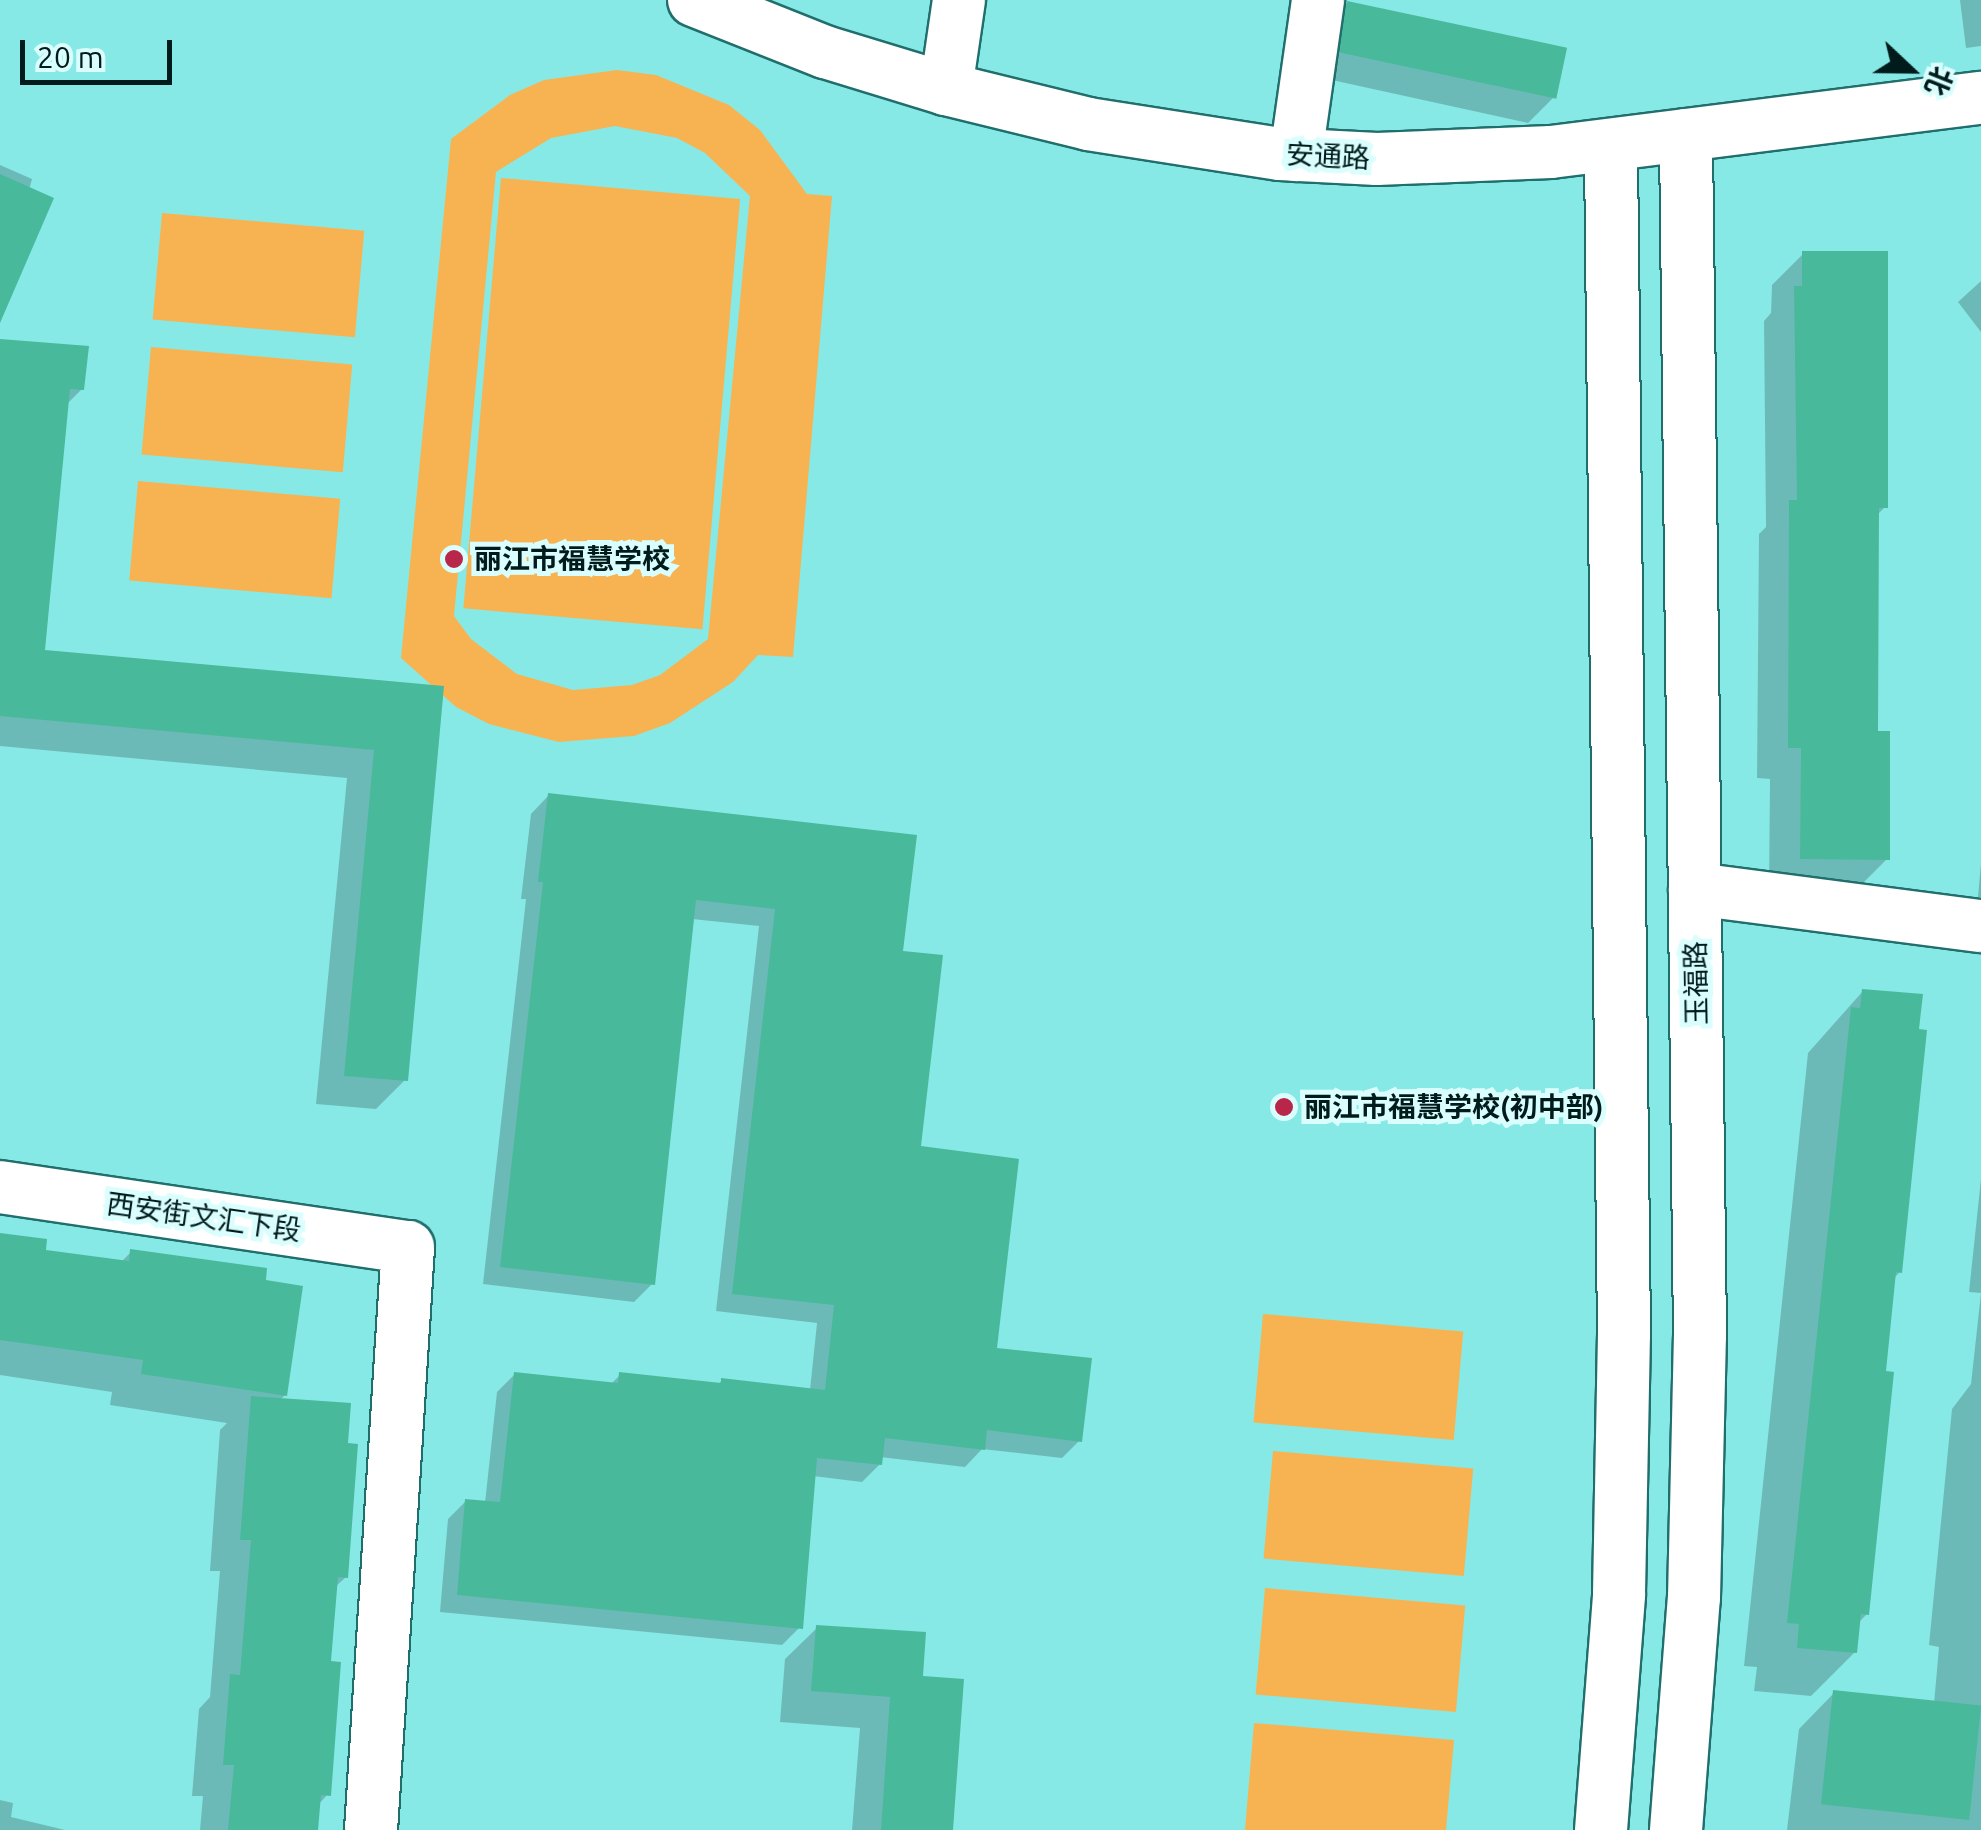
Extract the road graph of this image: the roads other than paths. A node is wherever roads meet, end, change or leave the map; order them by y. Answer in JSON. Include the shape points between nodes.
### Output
{"nodes":[{"id":1,"x":694,"y":0,"type":"edge"},
{"id":2,"x":959,"y":0,"type":"edge"},
{"id":3,"x":1318,"y":0,"type":"edge"},
{"id":4,"x":946,"y":90,"type":"junction"},
{"id":5,"x":1981,"y":98,"type":"edge"},
{"id":6,"x":1686,"y":136,"type":"junction"},
{"id":7,"x":1611,"y":145,"type":"junction"},
{"id":8,"x":1296,"y":154,"type":"junction"},
{"id":9,"x":1695,"y":889,"type":"junction"},
{"id":10,"x":1981,"y":926,"type":"edge"},
{"id":11,"x":0,"y":1187,"type":"edge"},
{"id":12,"x":371,"y":1830,"type":"edge"},
{"id":13,"x":1600,"y":1830,"type":"edge"},
{"id":14,"x":1676,"y":1830,"type":"edge"}],
"edges":[{"from":1,"to":4,"type":"street","name":"安通路","via":[[824,52]]},
{"from":2,"to":4,"type":"street"},
{"from":3,"to":8,"type":"street"},
{"from":4,"to":8,"type":"street","name":"安通路","via":[[1164,139]]},
{"from":5,"to":6,"type":"street","name":"安通路"},
{"from":6,"to":7,"type":"street","name":"安通路"},
{"from":6,"to":9,"type":"street","name":"玉福路"},
{"from":7,"to":8,"type":"street","name":"安通路","via":[[1464,158]]},
{"from":7,"to":13,"type":"street","via":[[1624,1335],[1619,1594]]},
{"from":9,"to":10,"type":"street"},
{"from":9,"to":14,"type":"street","name":"玉福路","via":[[1700,1336],[1694,1598]]},
{"from":11,"to":12,"type":"street","name":"西安街文汇下段","via":[[408,1247]]}]}
